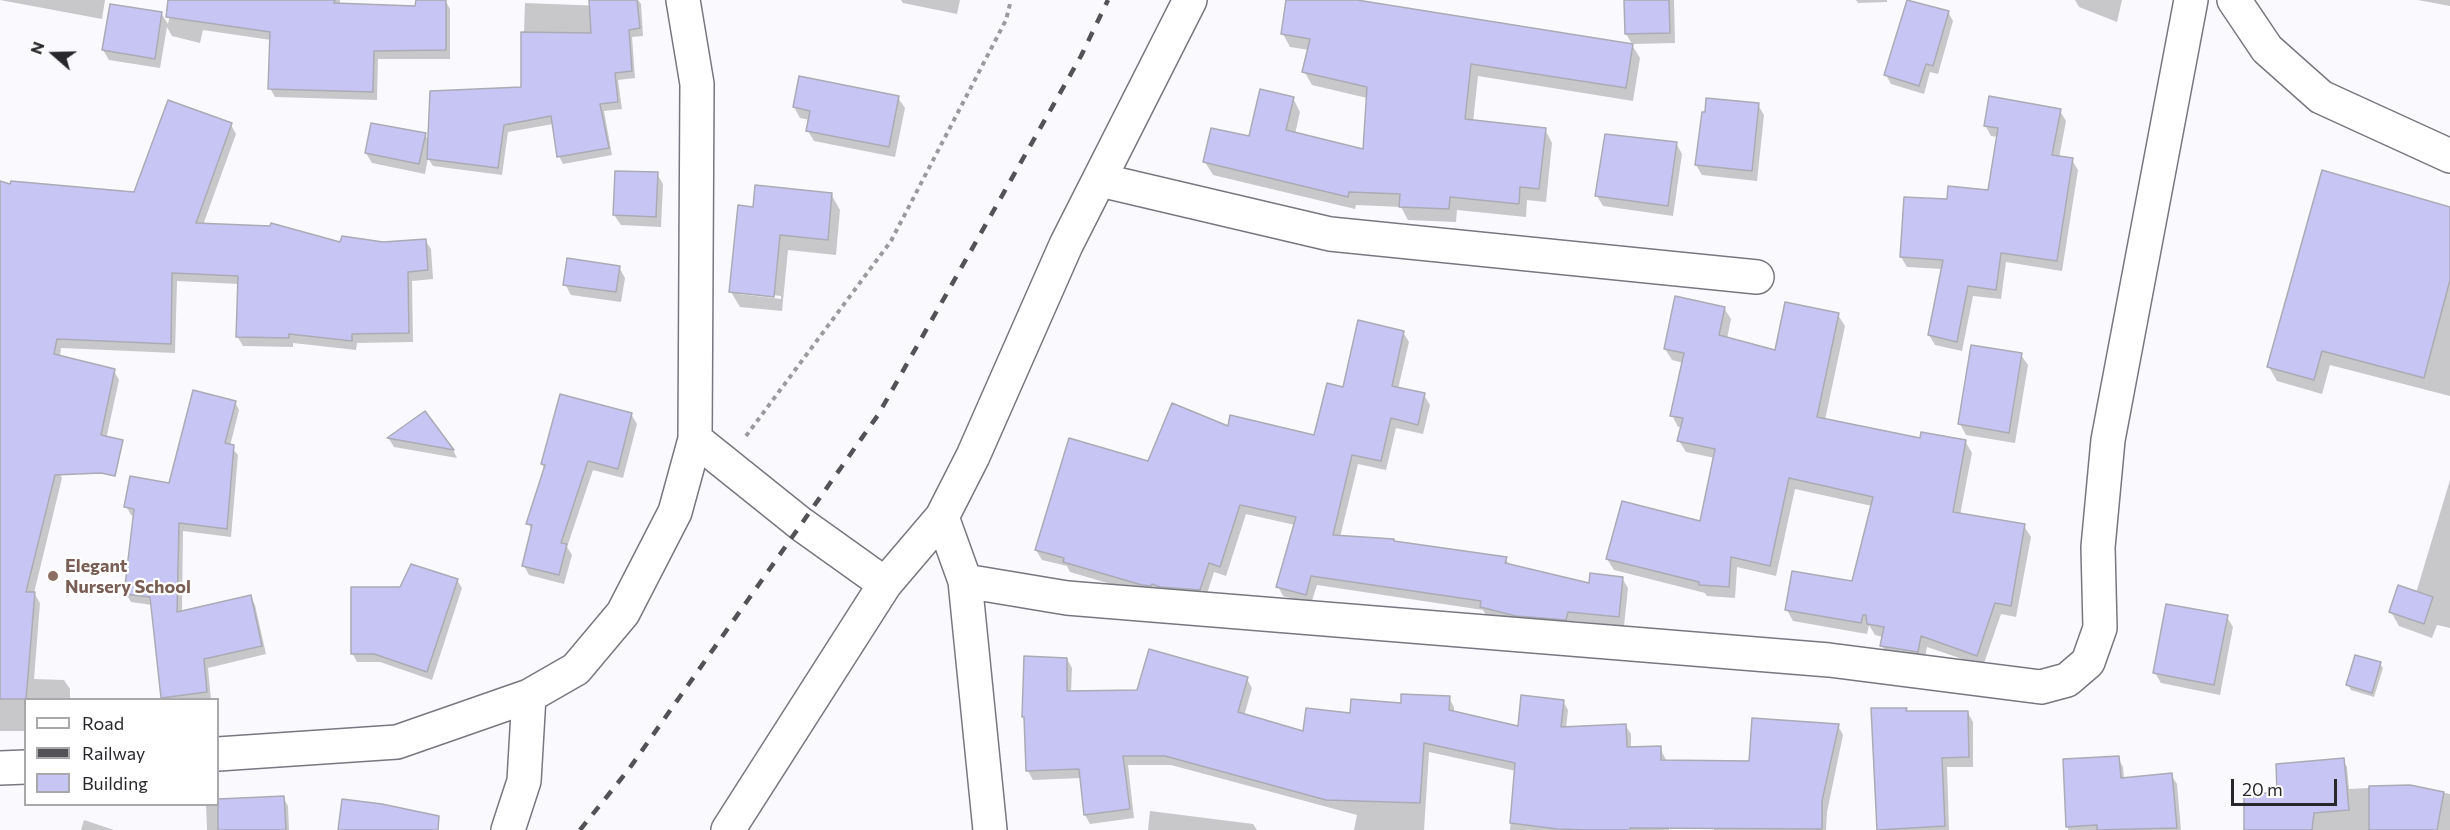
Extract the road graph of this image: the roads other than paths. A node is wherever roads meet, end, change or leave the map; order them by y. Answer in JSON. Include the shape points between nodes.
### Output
{"nodes":[{"id":1,"x":683,"y":0,"type":"edge"},
{"id":2,"x":1190,"y":0,"type":"edge"},
{"id":3,"x":2191,"y":0,"type":"edge"},
{"id":4,"x":2234,"y":0,"type":"edge"},
{"id":5,"x":2450,"y":156,"type":"edge"},
{"id":6,"x":1100,"y":180,"type":"junction"},
{"id":7,"x":1757,"y":277,"type":"dead end"},
{"id":8,"x":695,"y":439,"type":"junction"},
{"id":9,"x":942,"y":517,"type":"junction"},
{"id":10,"x":965,"y":581,"type":"junction"},
{"id":11,"x":885,"y":584,"type":"junction"},
{"id":12,"x":529,"y":696,"type":"junction"},
{"id":13,"x":219,"y":754,"type":"edge"},
{"id":14,"x":24,"y":767,"type":"edge"},
{"id":15,"x":0,"y":768,"type":"edge"},
{"id":16,"x":508,"y":830,"type":"edge"},
{"id":17,"x":728,"y":830,"type":"edge"},
{"id":18,"x":990,"y":830,"type":"edge"}],
"edges":[{"from":1,"to":8,"type":"street","via":[[697,84]]},
{"from":2,"to":6,"type":"street"},
{"from":3,"to":10,"type":"street","via":[[2108,440],[2098,547],[2100,628],[2088,662],[2067,680],[2041,687],[1829,660],[1066,598]]},
{"from":4,"to":5,"type":"street","via":[[2267,49],[2321,97]]},
{"from":6,"to":7,"type":"street","via":[[1330,234]]},
{"from":6,"to":9,"type":"street","via":[[1066,245]]},
{"from":8,"to":11,"type":"street","via":[[801,524]]},
{"from":8,"to":12,"type":"street","via":[[675,512],[623,613],[576,669]]},
{"from":9,"to":10,"type":"street"},
{"from":9,"to":11,"type":"street"},
{"from":10,"to":18,"type":"street"},
{"from":11,"to":17,"type":"street"},
{"from":12,"to":13,"type":"street","via":[[397,742]]},
{"from":12,"to":16,"type":"street","via":[[524,781]]},
{"from":14,"to":15,"type":"street"}]}
